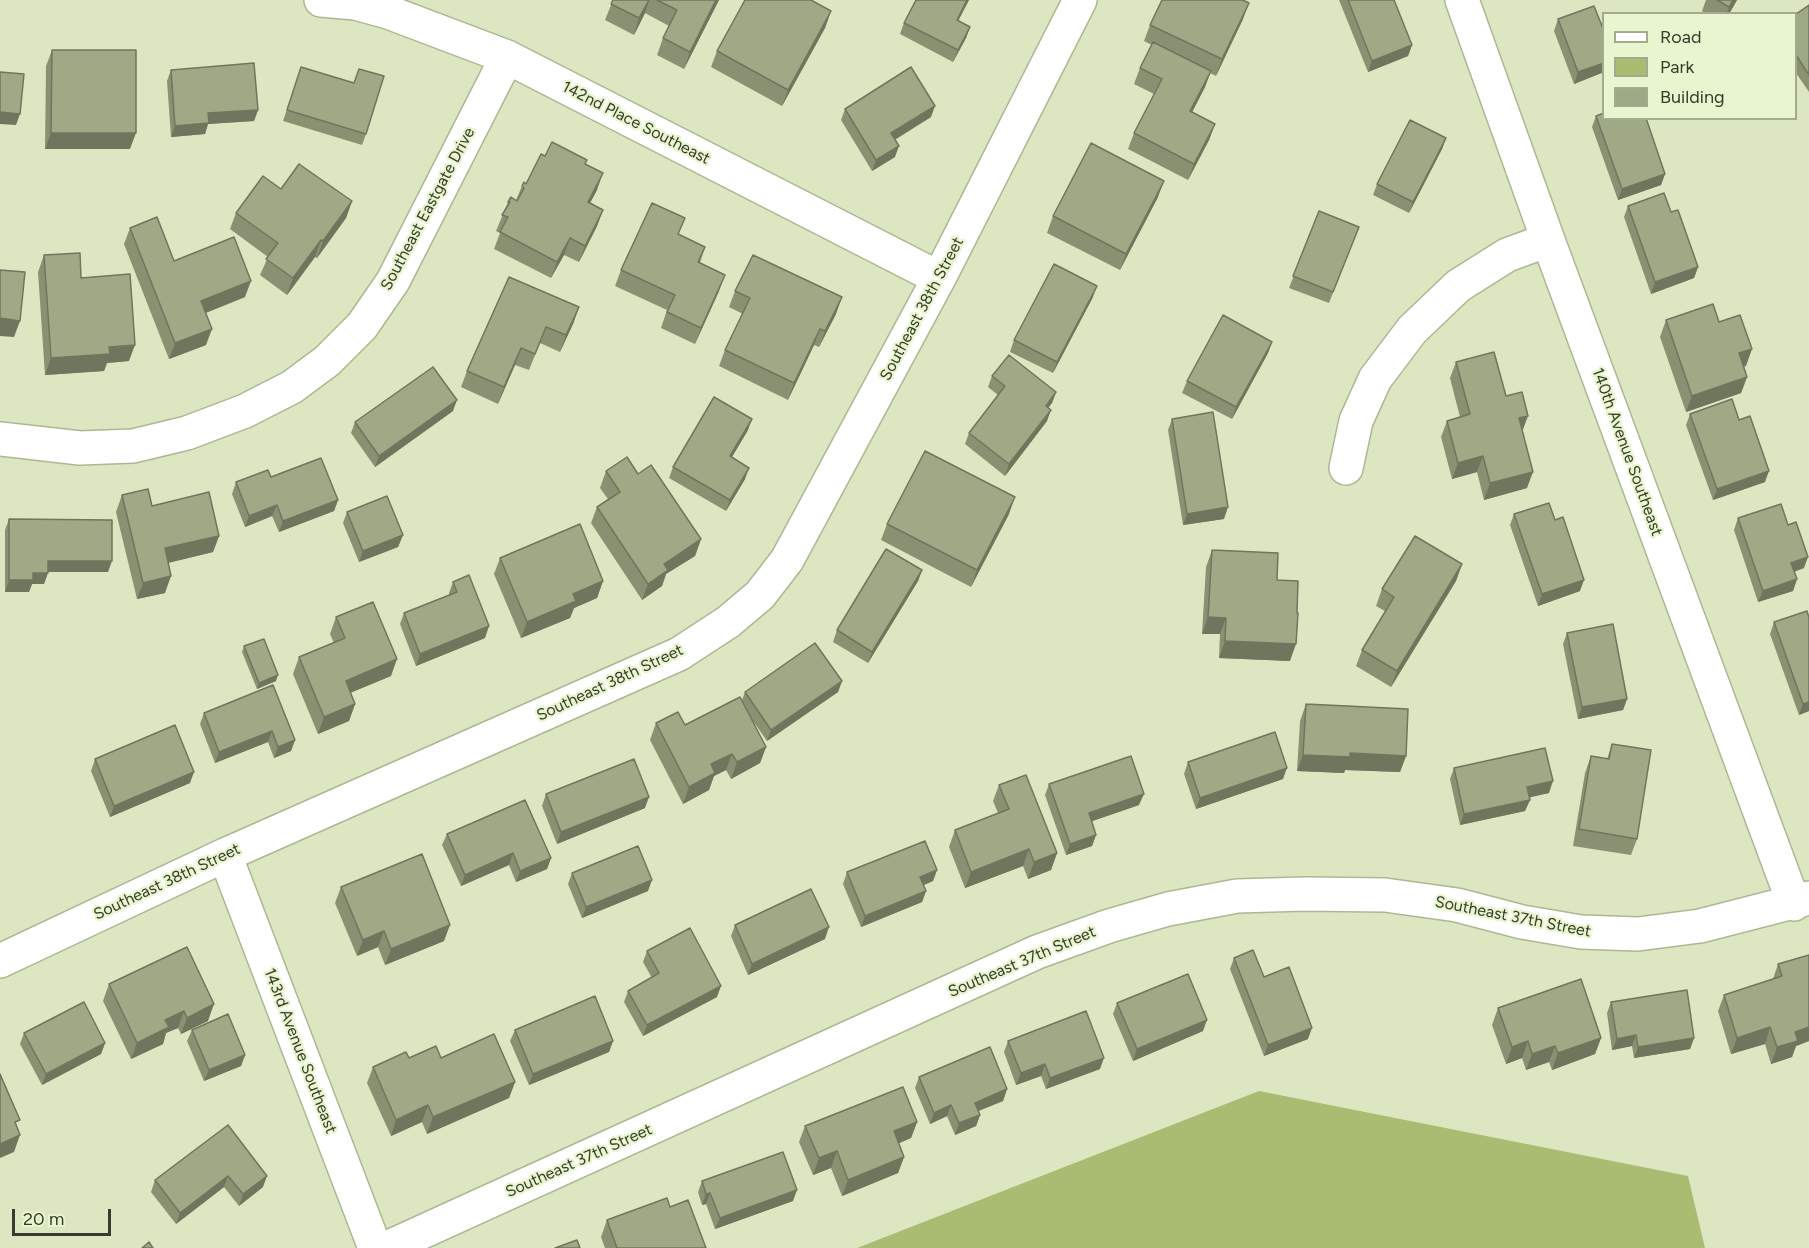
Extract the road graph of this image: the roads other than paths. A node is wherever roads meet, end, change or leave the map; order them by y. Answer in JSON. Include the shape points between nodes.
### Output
{"nodes":[{"id":1,"x":321,"y":0,"type":"edge"},
{"id":2,"x":1080,"y":0,"type":"edge"},
{"id":3,"x":1462,"y":0,"type":"edge"},
{"id":4,"x":507,"y":57,"type":"junction"},
{"id":5,"x":1548,"y":240,"type":"junction"},
{"id":6,"x":939,"y":278,"type":"junction"},
{"id":7,"x":0,"y":439,"type":"edge"},
{"id":8,"x":1346,"y":468,"type":"dead end"},
{"id":9,"x":225,"y":855,"type":"junction"},
{"id":10,"x":1802,"y":901,"type":"edge"},
{"id":11,"x":0,"y":961,"type":"edge"},
{"id":12,"x":375,"y":1248,"type":"edge"},
{"id":13,"x":387,"y":1248,"type":"edge"}],
"edges":[{"from":1,"to":4,"type":"street","name":"142nd Place Southeast","via":[[355,3],[388,12]]},
{"from":2,"to":6,"type":"street","name":"Southeast 38th Street"},
{"from":3,"to":5,"type":"street","name":"140th Avenue Southeast"},
{"from":4,"to":6,"type":"street","name":"142nd Place Southeast"},
{"from":4,"to":7,"type":"street","name":"Southeast Eastgate Drive","via":[[393,281],[362,326],[327,361],[292,387],[245,411],[187,433],[133,446],[80,448]]},
{"from":5,"to":8,"type":"street","via":[[1508,255],[1458,286],[1412,330],[1375,379],[1356,421]]},
{"from":5,"to":10,"type":"street","name":"140th Avenue Southeast"},
{"from":6,"to":9,"type":"street","name":"Southeast 38th Street","via":[[787,560],[760,595],[728,622],[679,654]]},
{"from":9,"to":11,"type":"street","name":"Southeast 38th Street"},
{"from":9,"to":12,"type":"street","name":"143rd Avenue Southeast"},
{"from":10,"to":13,"type":"street","name":"Southeast 37th Street","via":[[1700,926],[1638,934],[1581,932],[1457,905],[1385,895],[1237,896],[1168,909],[1037,952]]}]}
